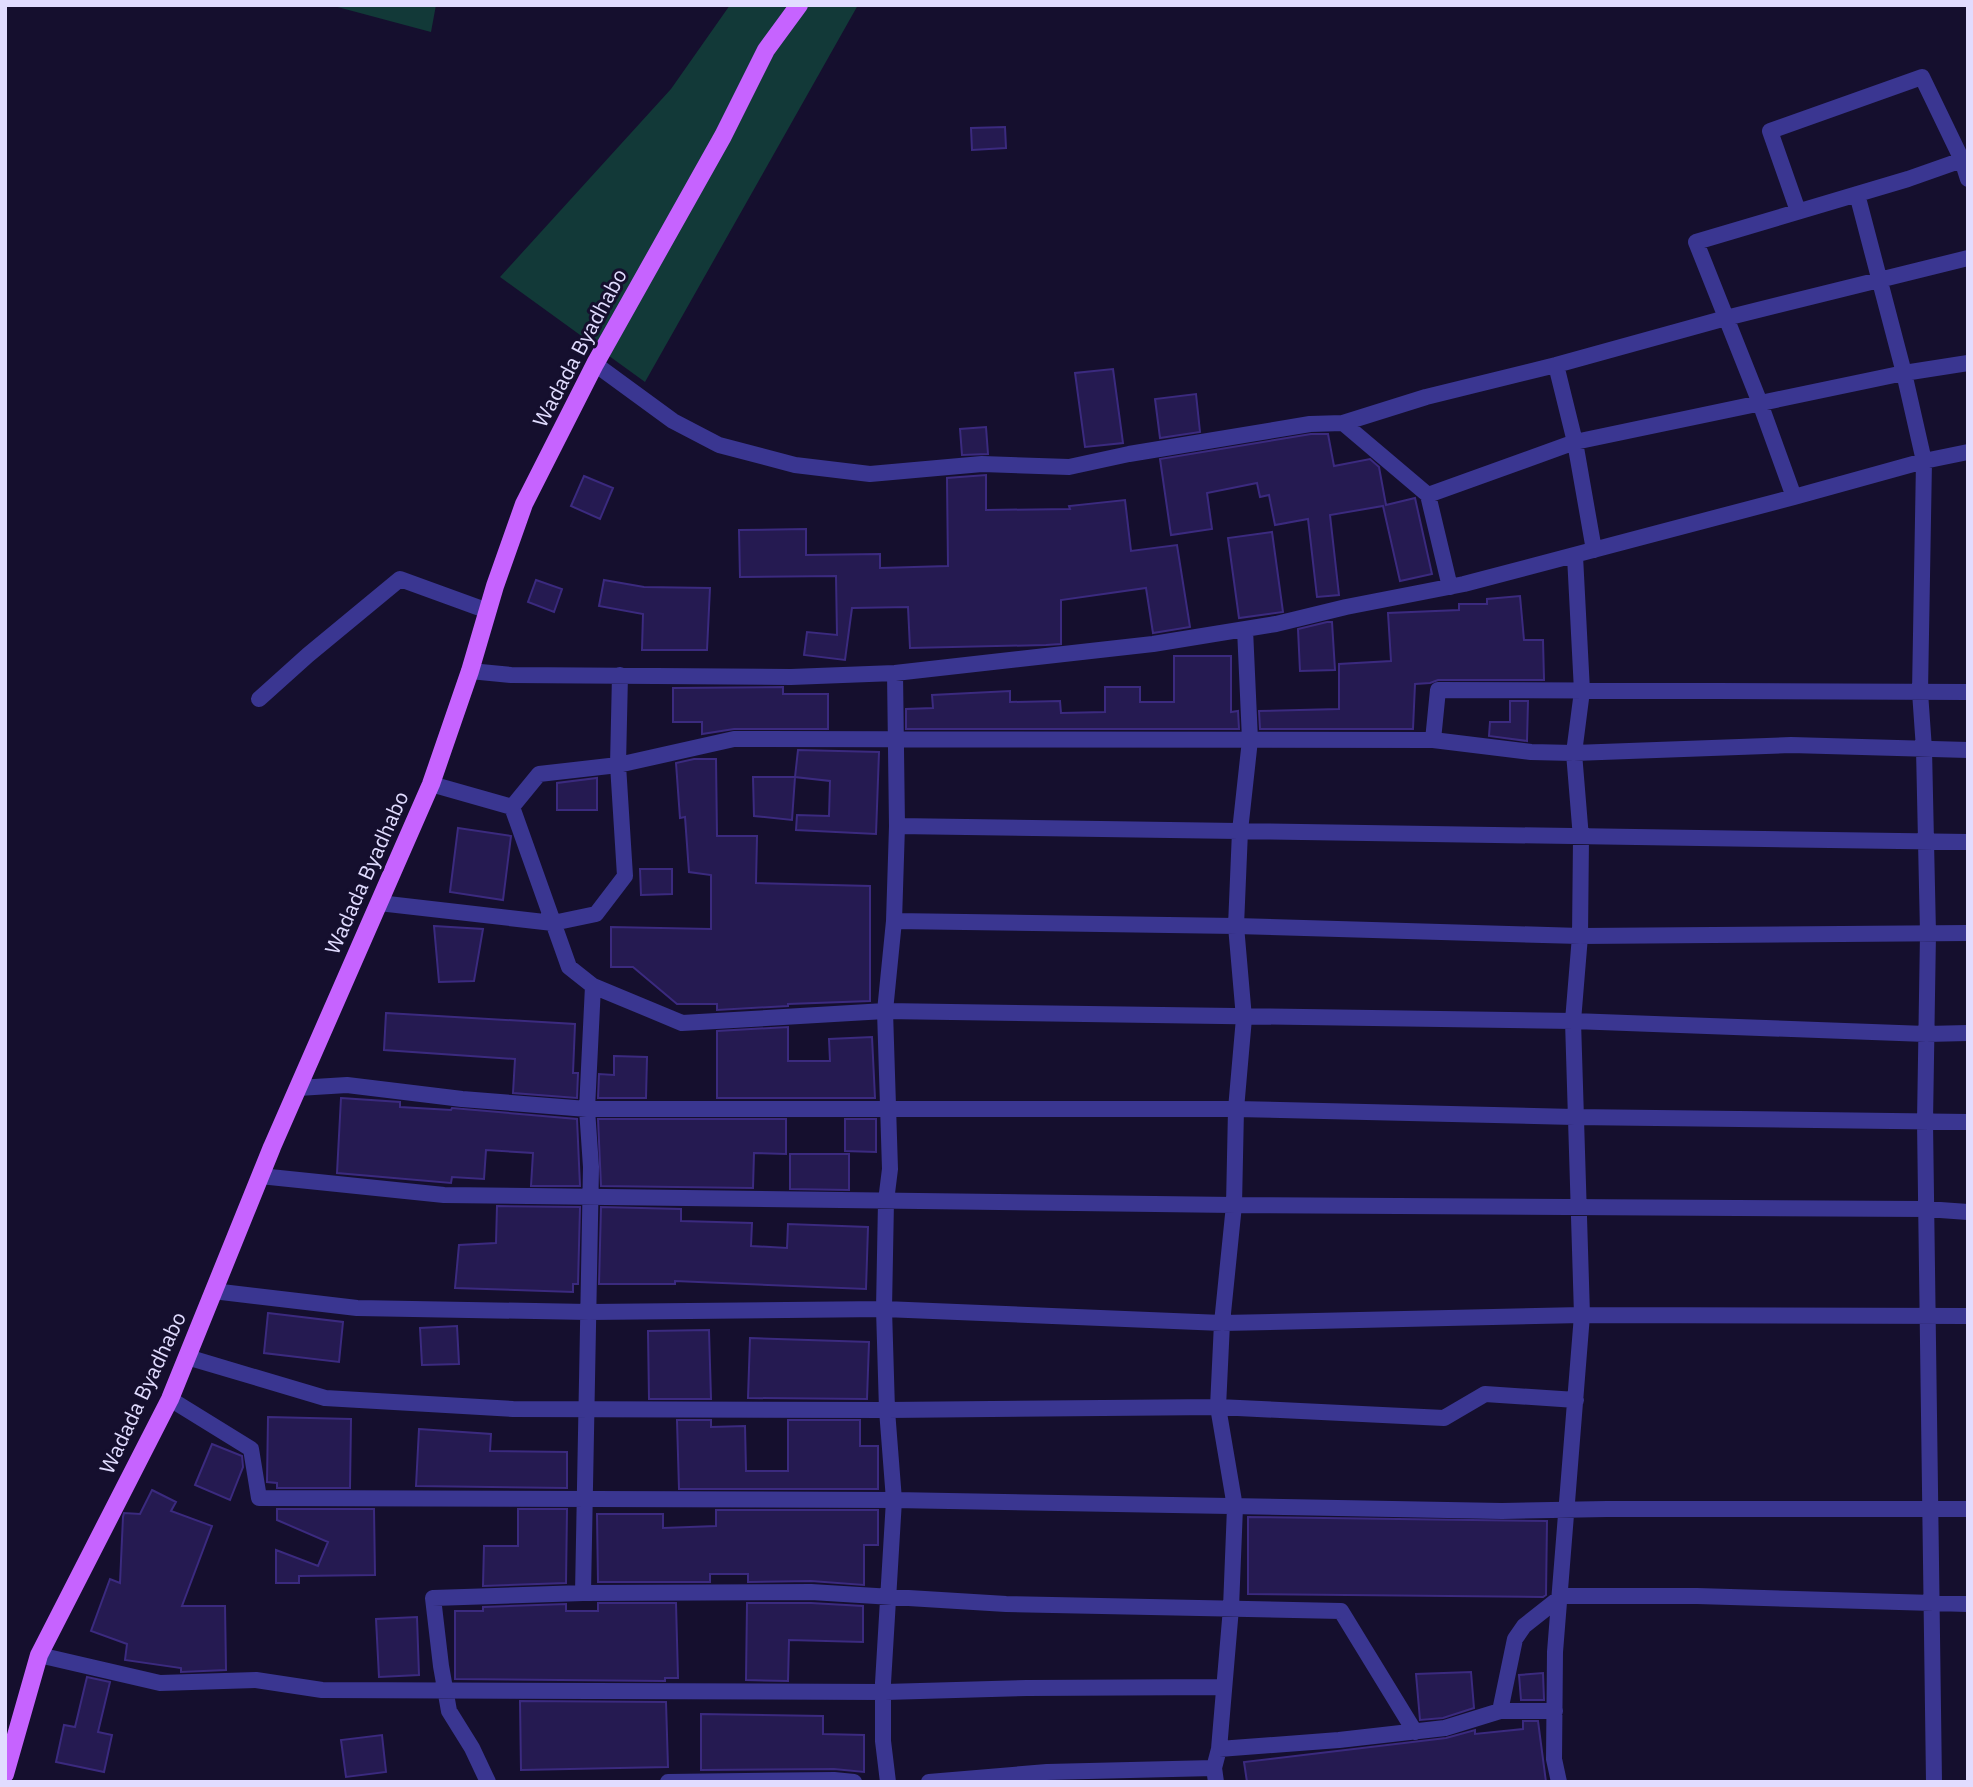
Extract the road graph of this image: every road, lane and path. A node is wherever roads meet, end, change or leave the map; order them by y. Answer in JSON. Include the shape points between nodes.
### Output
{"nodes":[{"id":1,"x":799,"y":5,"type":"edge"},
{"id":2,"x":1965,"y":161,"type":"edge"},
{"id":3,"x":1968,"y":179,"type":"edge"},
{"id":4,"x":1857,"y":194,"type":"junction"},
{"id":5,"x":1798,"y":211,"type":"junction"},
{"id":6,"x":1968,"y":258,"type":"edge"},
{"id":7,"x":1879,"y":279,"type":"junction"},
{"id":8,"x":1727,"y":318,"type":"junction"},
{"id":9,"x":1968,"y":363,"type":"edge"},
{"id":10,"x":595,"y":364,"type":"junction"},
{"id":11,"x":1556,"y":365,"type":"junction"},
{"id":12,"x":1904,"y":373,"type":"junction"},
{"id":13,"x":1760,"y":403,"type":"junction"},
{"id":14,"x":1343,"y":422,"type":"junction"},
{"id":15,"x":1575,"y":442,"type":"junction"},
{"id":16,"x":1968,"y":452,"type":"edge"},
{"id":17,"x":1924,"y":461,"type":"junction"},
{"id":18,"x":1428,"y":495,"type":"junction"},
{"id":19,"x":1794,"y":498,"type":"junction"},
{"id":20,"x":1594,"y":550,"type":"junction"},
{"id":21,"x":1575,"y":556,"type":"junction"},
{"id":22,"x":1450,"y":587,"type":"junction"},
{"id":23,"x":488,"y":611,"type":"junction"},
{"id":24,"x":1245,"y":629,"type":"junction"},
{"id":25,"x":470,"y":671,"type":"junction"},
{"id":26,"x":895,"y":673,"type":"junction"},
{"id":27,"x":620,"y":675,"type":"junction"},
{"id":28,"x":1582,"y":691,"type":"junction"},
{"id":29,"x":1920,"y":692,"type":"junction"},
{"id":30,"x":1968,"y":692,"type":"edge"},
{"id":31,"x":259,"y":699,"type":"dead end"},
{"id":32,"x":896,"y":740,"type":"junction"},
{"id":33,"x":1250,"y":740,"type":"junction"},
{"id":34,"x":1433,"y":740,"type":"junction"},
{"id":35,"x":1924,"y":749,"type":"junction"},
{"id":36,"x":1968,"y":750,"type":"edge"},
{"id":37,"x":1574,"y":753,"type":"junction"},
{"id":38,"x":618,"y":765,"type":"junction"},
{"id":39,"x":431,"y":784,"type":"junction"},
{"id":40,"x":512,"y":807,"type":"junction"},
{"id":41,"x":897,"y":826,"type":"junction"},
{"id":42,"x":1240,"y":831,"type":"junction"},
{"id":43,"x":1581,"y":838,"type":"junction"},
{"id":44,"x":1924,"y":841,"type":"junction"},
{"id":45,"x":1968,"y":842,"type":"edge"},
{"id":46,"x":379,"y":903,"type":"junction"},
{"id":47,"x":894,"y":921,"type":"junction"},
{"id":48,"x":553,"y":923,"type":"junction"},
{"id":49,"x":1237,"y":926,"type":"junction"},
{"id":50,"x":1928,"y":933,"type":"junction"},
{"id":51,"x":1968,"y":933,"type":"edge"},
{"id":52,"x":1580,"y":936,"type":"junction"},
{"id":53,"x":593,"y":986,"type":"junction"},
{"id":54,"x":885,"y":1011,"type":"junction"},
{"id":55,"x":1244,"y":1018,"type":"junction"},
{"id":56,"x":1573,"y":1021,"type":"junction"},
{"id":57,"x":1968,"y":1033,"type":"edge"},
{"id":58,"x":1926,"y":1034,"type":"junction"},
{"id":59,"x":298,"y":1088,"type":"junction"},
{"id":60,"x":587,"y":1109,"type":"junction"},
{"id":61,"x":889,"y":1109,"type":"junction"},
{"id":62,"x":1236,"y":1109,"type":"junction"},
{"id":63,"x":1574,"y":1117,"type":"junction"},
{"id":64,"x":1925,"y":1122,"type":"junction"},
{"id":65,"x":1968,"y":1122,"type":"edge"},
{"id":66,"x":260,"y":1176,"type":"junction"},
{"id":67,"x":589,"y":1197,"type":"junction"},
{"id":68,"x":886,"y":1201,"type":"junction"},
{"id":69,"x":1234,"y":1205,"type":"junction"},
{"id":70,"x":1577,"y":1208,"type":"junction"},
{"id":71,"x":1926,"y":1209,"type":"junction"},
{"id":72,"x":1968,"y":1212,"type":"edge"},
{"id":73,"x":214,"y":1291,"type":"junction"},
{"id":74,"x":884,"y":1309,"type":"junction"},
{"id":75,"x":589,"y":1312,"type":"junction"},
{"id":76,"x":1582,"y":1315,"type":"junction"},
{"id":77,"x":1928,"y":1316,"type":"junction"},
{"id":78,"x":1968,"y":1316,"type":"edge"},
{"id":79,"x":1222,"y":1323,"type":"junction"},
{"id":80,"x":187,"y":1357,"type":"junction"},
{"id":81,"x":170,"y":1399,"type":"junction"},
{"id":82,"x":1576,"y":1400,"type":"junction"},
{"id":83,"x":1218,"y":1407,"type":"junction"},
{"id":84,"x":587,"y":1408,"type":"junction"},
{"id":85,"x":887,"y":1410,"type":"junction"},
{"id":86,"x":585,"y":1499,"type":"junction"},
{"id":87,"x":894,"y":1500,"type":"junction"},
{"id":88,"x":1235,"y":1507,"type":"junction"},
{"id":89,"x":1929,"y":1508,"type":"junction"},
{"id":90,"x":1968,"y":1509,"type":"edge"},
{"id":91,"x":1568,"y":1510,"type":"junction"},
{"id":92,"x":583,"y":1593,"type":"junction"},
{"id":93,"x":889,"y":1596,"type":"junction"},
{"id":94,"x":1562,"y":1596,"type":"junction"},
{"id":95,"x":1932,"y":1603,"type":"junction"},
{"id":96,"x":1968,"y":1604,"type":"edge"},
{"id":97,"x":1231,"y":1608,"type":"junction"},
{"id":98,"x":39,"y":1656,"type":"junction"},
{"id":99,"x":1223,"y":1687,"type":"junction"},
{"id":100,"x":445,"y":1691,"type":"junction"},
{"id":101,"x":885,"y":1692,"type":"junction"},
{"id":102,"x":1500,"y":1711,"type":"junction"},
{"id":103,"x":1555,"y":1711,"type":"junction"},
{"id":104,"x":1415,"y":1732,"type":"junction"},
{"id":105,"x":1219,"y":1749,"type":"junction"},
{"id":106,"x":5,"y":1774,"type":"edge"},
{"id":107,"x":1215,"y":1775,"type":"edge"},
{"id":108,"x":488,"y":1782,"type":"edge"},
{"id":109,"x":668,"y":1782,"type":"edge"},
{"id":110,"x":855,"y":1782,"type":"edge"},
{"id":111,"x":888,"y":1782,"type":"edge"},
{"id":112,"x":929,"y":1782,"type":"edge"},
{"id":113,"x":1559,"y":1782,"type":"edge"},
{"id":114,"x":1934,"y":1782,"type":"edge"}],
"edges":[{"from":1,"to":10,"type":"main road","name":"Wadada Byadhabo","via":[[766,50]]},
{"from":2,"to":3,"type":"street"},
{"from":2,"to":4,"type":"street"},
{"from":2,"to":5,"type":"street","via":[[1922,77],[1770,131]]},
{"from":4,"to":5,"type":"street"},
{"from":4,"to":7,"type":"street"},
{"from":5,"to":8,"type":"street","via":[[1696,242]]},
{"from":6,"to":7,"type":"street"},
{"from":7,"to":8,"type":"street"},
{"from":7,"to":12,"type":"street"},
{"from":8,"to":11,"type":"street"},
{"from":8,"to":13,"type":"street"},
{"from":9,"to":12,"type":"street"},
{"from":10,"to":14,"type":"street","via":[[673,421],[719,445],[795,465],[870,474],[982,464],[1069,467]]},
{"from":10,"to":23,"type":"main road","name":"Wadada Byadhabo","via":[[524,503]]},
{"from":11,"to":14,"type":"street"},
{"from":11,"to":15,"type":"street"},
{"from":12,"to":13,"type":"street"},
{"from":12,"to":17,"type":"street"},
{"from":13,"to":15,"type":"street"},
{"from":13,"to":19,"type":"street"},
{"from":14,"to":18,"type":"street"},
{"from":15,"to":18,"type":"street"},
{"from":15,"to":20,"type":"street"},
{"from":16,"to":17,"type":"street"},
{"from":17,"to":19,"type":"street"},
{"from":17,"to":29,"type":"street"},
{"from":18,"to":22,"type":"street"},
{"from":19,"to":20,"type":"street"},
{"from":20,"to":21,"type":"street"},
{"from":21,"to":22,"type":"street"},
{"from":21,"to":28,"type":"street"},
{"from":22,"to":24,"type":"street"},
{"from":23,"to":25,"type":"main road","name":"Wadada Byadhabo"},
{"from":23,"to":31,"type":"street","via":[[400,579]]},
{"from":24,"to":26,"type":"street"},
{"from":24,"to":33,"type":"street"},
{"from":25,"to":27,"type":"street"},
{"from":25,"to":39,"type":"main road","name":"Wadada Byadhabo"},
{"from":26,"to":27,"type":"street"},
{"from":26,"to":32,"type":"street"},
{"from":27,"to":38,"type":"street"},
{"from":28,"to":29,"type":"street"},
{"from":28,"to":34,"type":"street","via":[[1438,690]]},
{"from":28,"to":37,"type":"street"},
{"from":29,"to":30,"type":"street"},
{"from":29,"to":35,"type":"street"},
{"from":32,"to":33,"type":"street"},
{"from":32,"to":38,"type":"street","via":[[734,739]]},
{"from":32,"to":41,"type":"street"},
{"from":33,"to":34,"type":"street"},
{"from":33,"to":42,"type":"street"},
{"from":34,"to":37,"type":"street"},
{"from":35,"to":36,"type":"street"},
{"from":35,"to":37,"type":"street","via":[[1791,745]]},
{"from":35,"to":44,"type":"street"},
{"from":37,"to":43,"type":"street"},
{"from":38,"to":40,"type":"street","via":[[539,774]]},
{"from":38,"to":48,"type":"street","via":[[625,876],[596,914]]},
{"from":39,"to":40,"type":"street"},
{"from":39,"to":46,"type":"main road","name":"Wadada Byadhabo"},
{"from":40,"to":48,"type":"street"},
{"from":41,"to":42,"type":"street"},
{"from":41,"to":47,"type":"street"},
{"from":42,"to":43,"type":"street"},
{"from":42,"to":49,"type":"street"},
{"from":43,"to":44,"type":"street"},
{"from":43,"to":52,"type":"street"},
{"from":44,"to":45,"type":"street"},
{"from":44,"to":50,"type":"street"},
{"from":46,"to":48,"type":"street"},
{"from":46,"to":59,"type":"main road","name":"Wadada Byadhabo"},
{"from":47,"to":49,"type":"street"},
{"from":47,"to":54,"type":"street"},
{"from":48,"to":53,"type":"street","via":[[569,967]]},
{"from":49,"to":52,"type":"street"},
{"from":49,"to":55,"type":"street"},
{"from":50,"to":51,"type":"street"},
{"from":50,"to":52,"type":"street"},
{"from":50,"to":58,"type":"street"},
{"from":52,"to":56,"type":"street"},
{"from":53,"to":54,"type":"street","via":[[682,1023]]},
{"from":53,"to":60,"type":"street"},
{"from":54,"to":55,"type":"street"},
{"from":54,"to":61,"type":"street"},
{"from":55,"to":56,"type":"street"},
{"from":55,"to":62,"type":"street"},
{"from":56,"to":58,"type":"street"},
{"from":56,"to":63,"type":"street"},
{"from":57,"to":58,"type":"street"},
{"from":58,"to":64,"type":"street"},
{"from":59,"to":60,"type":"street","via":[[347,1085]]},
{"from":59,"to":66,"type":"main road","name":"Wadada Byadhabo"},
{"from":60,"to":61,"type":"street"},
{"from":60,"to":67,"type":"street"},
{"from":61,"to":62,"type":"street"},
{"from":61,"to":68,"type":"street"},
{"from":62,"to":63,"type":"street"},
{"from":62,"to":69,"type":"street"},
{"from":63,"to":64,"type":"street"},
{"from":63,"to":70,"type":"street"},
{"from":64,"to":65,"type":"street"},
{"from":64,"to":71,"type":"street"},
{"from":66,"to":67,"type":"street","via":[[444,1195]]},
{"from":66,"to":73,"type":"main road","name":"Wadada Byadhabo"},
{"from":67,"to":68,"type":"street"},
{"from":67,"to":75,"type":"street"},
{"from":68,"to":69,"type":"street"},
{"from":68,"to":74,"type":"street"},
{"from":69,"to":70,"type":"street"},
{"from":69,"to":79,"type":"street"},
{"from":70,"to":71,"type":"street"},
{"from":70,"to":76,"type":"street"},
{"from":71,"to":72,"type":"street"},
{"from":71,"to":77,"type":"street"},
{"from":73,"to":75,"type":"street","via":[[357,1308]]},
{"from":73,"to":80,"type":"main road","name":"Wadada Byadhabo"},
{"from":74,"to":75,"type":"street"},
{"from":74,"to":79,"type":"street"},
{"from":74,"to":85,"type":"street"},
{"from":75,"to":84,"type":"street"},
{"from":76,"to":77,"type":"street"},
{"from":76,"to":79,"type":"street"},
{"from":76,"to":82,"type":"street"},
{"from":77,"to":78,"type":"street"},
{"from":77,"to":89,"type":"street"},
{"from":79,"to":83,"type":"street"},
{"from":80,"to":81,"type":"main road","name":"Wadada Byadhabo"},
{"from":80,"to":84,"type":"street","via":[[325,1398],[513,1409]]},
{"from":81,"to":86,"type":"street","via":[[251,1449],[259,1498]]},
{"from":81,"to":98,"type":"main road","name":"Wadada Byadhabo"},
{"from":82,"to":83,"type":"street","via":[[1485,1394],[1444,1419]]},
{"from":82,"to":91,"type":"street"},
{"from":83,"to":85,"type":"street"},
{"from":83,"to":88,"type":"street"},
{"from":84,"to":85,"type":"street"},
{"from":84,"to":86,"type":"street"},
{"from":85,"to":87,"type":"street"},
{"from":86,"to":87,"type":"street"},
{"from":86,"to":92,"type":"street"},
{"from":87,"to":88,"type":"street"},
{"from":87,"to":93,"type":"street"},
{"from":88,"to":91,"type":"street"},
{"from":88,"to":97,"type":"street"},
{"from":89,"to":90,"type":"street"},
{"from":89,"to":91,"type":"street"},
{"from":89,"to":95,"type":"street"},
{"from":91,"to":94,"type":"street"},
{"from":92,"to":93,"type":"street"},
{"from":92,"to":100,"type":"street","via":[[433,1598]]},
{"from":93,"to":97,"type":"street","via":[[1006,1604]]},
{"from":93,"to":101,"type":"street"},
{"from":94,"to":95,"type":"street"},
{"from":94,"to":102,"type":"street","via":[[1524,1626],[1515,1639]]},
{"from":94,"to":103,"type":"street"},
{"from":95,"to":96,"type":"street"},
{"from":95,"to":114,"type":"street"},
{"from":97,"to":99,"type":"street"},
{"from":97,"to":104,"type":"street","via":[[1341,1611]]},
{"from":98,"to":100,"type":"street","via":[[160,1683],[256,1680],[322,1690]]},
{"from":98,"to":106,"type":"main road","name":"Wadada Byadhabo"},
{"from":99,"to":101,"type":"street"},
{"from":99,"to":105,"type":"street"},
{"from":100,"to":101,"type":"street"},
{"from":100,"to":108,"type":"street","via":[[449,1711]]},
{"from":101,"to":111,"type":"street","via":[[883,1741]]},
{"from":102,"to":103,"type":"street"},
{"from":102,"to":104,"type":"street"},
{"from":103,"to":113,"type":"street","via":[[1554,1759]]},
{"from":104,"to":105,"type":"street"},
{"from":105,"to":107,"type":"street"},
{"from":107,"to":112,"type":"street","via":[[1047,1772]]},
{"from":109,"to":110,"type":"street"}]}
